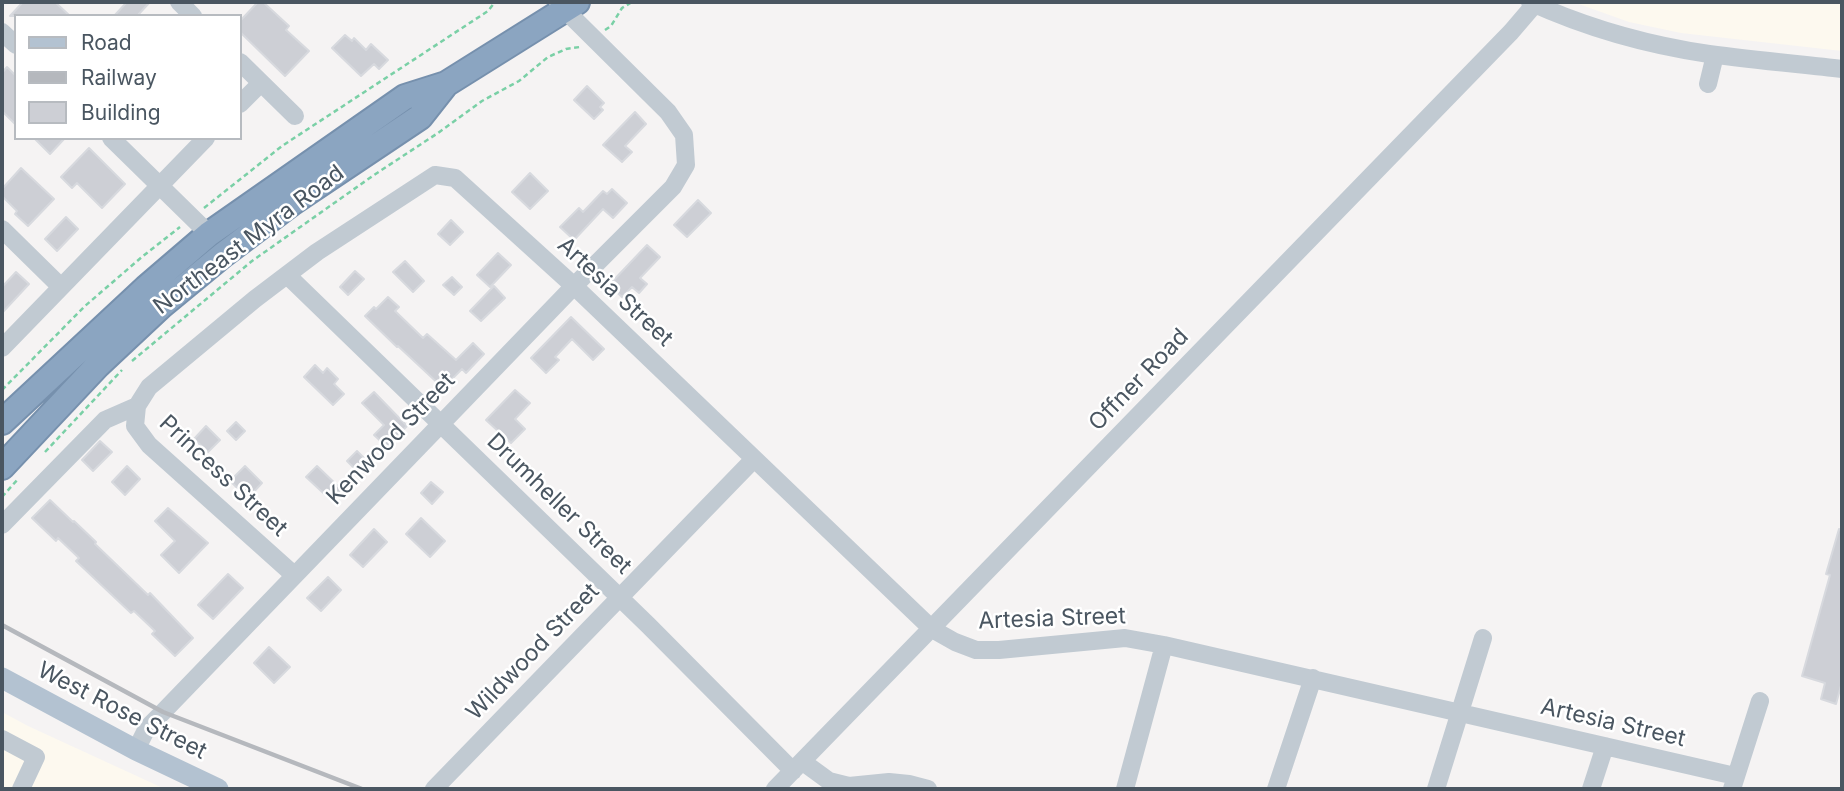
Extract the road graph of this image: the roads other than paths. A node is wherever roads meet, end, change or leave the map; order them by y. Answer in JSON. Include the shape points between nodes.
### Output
{"nodes":[{"id":1,"x":1532,"y":3,"type":"edge"},
{"id":2,"x":566,"y":4,"type":"edge"},
{"id":3,"x":1715,"y":55,"type":"junction"},
{"id":4,"x":242,"y":64,"type":"edge"},
{"id":5,"x":1842,"y":69,"type":"edge"},
{"id":6,"x":261,"y":83,"type":"junction"},
{"id":7,"x":446,"y":84,"type":"junction"},
{"id":8,"x":1708,"y":84,"type":"dead end"},
{"id":9,"x":242,"y":102,"type":"edge"},
{"id":10,"x":295,"y":116,"type":"dead end"},
{"id":11,"x":113,"y":140,"type":"edge"},
{"id":12,"x":204,"y":140,"type":"edge"},
{"id":13,"x":160,"y":186,"type":"junction"},
{"id":14,"x":2,"y":229,"type":"edge"},
{"id":15,"x":209,"y":234,"type":"junction"},
{"id":16,"x":287,"y":275,"type":"junction"},
{"id":17,"x":574,"y":286,"type":"junction"},
{"id":18,"x":61,"y":287,"type":"junction"},
{"id":19,"x":2,"y":348,"type":"edge"},
{"id":20,"x":137,"y":406,"type":"junction"},
{"id":21,"x":2,"y":422,"type":"edge"},
{"id":22,"x":440,"y":423,"type":"junction"},
{"id":23,"x":754,"y":459,"type":"junction"},
{"id":24,"x":11,"y":472,"type":"edge"},
{"id":25,"x":2,"y":525,"type":"edge"},
{"id":26,"x":294,"y":575,"type":"junction"},
{"id":27,"x":620,"y":598,"type":"junction"},
{"id":28,"x":932,"y":629,"type":"junction"},
{"id":29,"x":1483,"y":638,"type":"dead end"},
{"id":30,"x":1164,"y":645,"type":"junction"},
{"id":31,"x":2,"y":678,"type":"edge"},
{"id":32,"x":1313,"y":678,"type":"junction"},
{"id":33,"x":1760,"y":701,"type":"dead end"},
{"id":34,"x":1460,"y":712,"type":"junction"},
{"id":35,"x":2,"y":739,"type":"edge"},
{"id":36,"x":1605,"y":746,"type":"junction"},
{"id":37,"x":136,"y":750,"type":"junction"},
{"id":38,"x":798,"y":766,"type":"junction"},
{"id":39,"x":1734,"y":783,"type":"edge"},
{"id":40,"x":20,"y":789,"type":"edge"},
{"id":41,"x":218,"y":789,"type":"edge"},
{"id":42,"x":434,"y":789,"type":"edge"},
{"id":43,"x":775,"y":789,"type":"edge"},
{"id":44,"x":928,"y":789,"type":"edge"},
{"id":45,"x":1125,"y":789,"type":"edge"},
{"id":46,"x":1276,"y":789,"type":"edge"},
{"id":47,"x":1436,"y":789,"type":"edge"},
{"id":48,"x":1591,"y":789,"type":"edge"}],
"edges":[{"from":1,"to":3,"type":"street","via":[[1606,30]]},
{"from":1,"to":28,"type":"street","name":"Offner Road","via":[[1492,52]]},
{"from":2,"to":7,"type":"highway","name":"Northeast Myra Road"},
{"from":2,"to":17,"type":"street","name":"Kenwood Street","via":[[593,38],[668,112],[684,135],[686,165],[673,187]]},
{"from":3,"to":5,"type":"street"},
{"from":3,"to":8,"type":"street"},
{"from":4,"to":6,"type":"street"},
{"from":6,"to":9,"type":"street"},
{"from":6,"to":10,"type":"street"},
{"from":7,"to":15,"type":"highway","name":"Northeast Myra Road","via":[[405,97]]},
{"from":7,"to":24,"type":"highway","name":"Northeast Myra Road","via":[[420,117],[293,202],[160,306],[98,365]]},
{"from":11,"to":13,"type":"street"},
{"from":12,"to":13,"type":"street"},
{"from":13,"to":15,"type":"street"},
{"from":13,"to":18,"type":"street"},
{"from":14,"to":18,"type":"street"},
{"from":15,"to":21,"type":"highway","name":"Northeast Myra Road"},
{"from":16,"to":17,"type":"street","name":"Artesia Street","via":[[435,175],[455,178]]},
{"from":16,"to":20,"type":"street","via":[[149,387]]},
{"from":16,"to":22,"type":"street","name":"Drumheller Street"},
{"from":17,"to":22,"type":"street","name":"Kenwood Street"},
{"from":17,"to":23,"type":"street","name":"Artesia Street"},
{"from":18,"to":19,"type":"street"},
{"from":20,"to":25,"type":"street","via":[[104,420]]},
{"from":20,"to":26,"type":"street","name":"Princess Street","via":[[135,426],[149,445]]},
{"from":22,"to":26,"type":"street","name":"Kenwood Street"},
{"from":22,"to":27,"type":"street","name":"Drumheller Street"},
{"from":23,"to":27,"type":"street","name":"Wildwood Street"},
{"from":23,"to":28,"type":"street","name":"Artesia Street"},
{"from":26,"to":37,"type":"street","name":"Kenwood Street","via":[[147,728]]},
{"from":27,"to":38,"type":"street","name":"Drumheller Street"},
{"from":27,"to":42,"type":"street","name":"Wildwood Street"},
{"from":28,"to":30,"type":"street","name":"Artesia Street","via":[[976,650],[1125,638]]},
{"from":28,"to":38,"type":"street","name":"Offner Road"},
{"from":29,"to":34,"type":"street"},
{"from":30,"to":32,"type":"street","name":"Artesia Street"},
{"from":30,"to":45,"type":"street"},
{"from":31,"to":37,"type":"main road","name":"West Rose Street"},
{"from":32,"to":34,"type":"street","name":"Artesia Street"},
{"from":32,"to":46,"type":"street"},
{"from":33,"to":39,"type":"street"},
{"from":34,"to":36,"type":"street","name":"Artesia Street"},
{"from":34,"to":47,"type":"street"},
{"from":35,"to":40,"type":"street","via":[[36,757]]},
{"from":36,"to":39,"type":"street","name":"Artesia Street"},
{"from":36,"to":48,"type":"street"},
{"from":37,"to":41,"type":"main road","name":"West Rose Street"},
{"from":38,"to":43,"type":"street","name":"Offner Road"},
{"from":38,"to":44,"type":"street","name":"Drumheller Street","via":[[849,786],[889,782]]}]}
